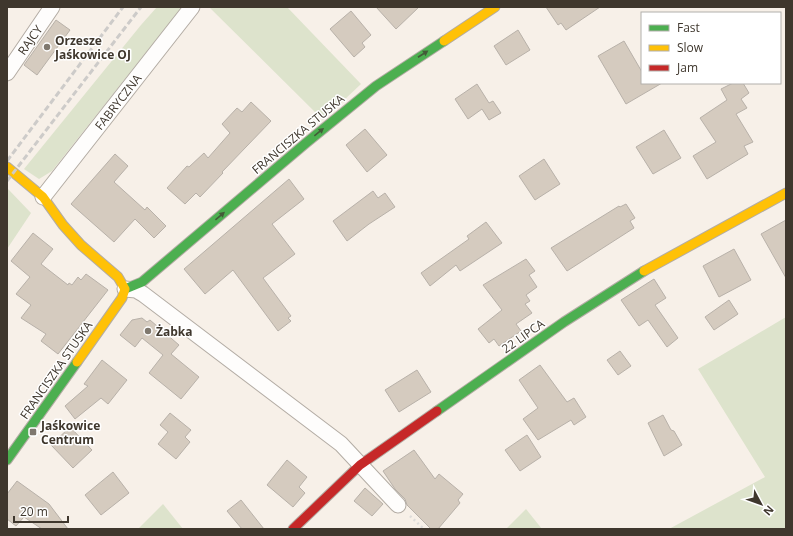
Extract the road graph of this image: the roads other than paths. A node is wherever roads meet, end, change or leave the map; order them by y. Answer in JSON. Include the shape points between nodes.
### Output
{"nodes":[{"id":1,"x":52,"y":7,"type":"edge"},
{"id":2,"x":192,"y":7,"type":"edge"},
{"id":3,"x":495,"y":7,"type":"edge"},
{"id":4,"x":7,"y":74,"type":"edge"},
{"id":5,"x":7,"y":167,"type":"edge"},
{"id":6,"x":786,"y":193,"type":"edge"},
{"id":7,"x":43,"y":197,"type":"junction"},
{"id":8,"x":125,"y":289,"type":"junction"},
{"id":9,"x":7,"y":460,"type":"edge"},
{"id":10,"x":360,"y":465,"type":"junction"},
{"id":11,"x":398,"y":504,"type":"dead end"},
{"id":12,"x":293,"y":529,"type":"edge"}],
"edges":[{"from":1,"to":4,"type":"street","name":"RAJCY"},
{"from":2,"to":7,"type":"street","name":"FABRYCZNA"},
{"from":8,"to":3,"type":"street","name":"FRANCISZKA STUSKA","one_way":true,"via":[[142,282],[376,86]]},
{"from":5,"to":7,"type":"street"},
{"from":6,"to":10,"type":"street","name":"22 LIPCA","via":[[652,266],[564,322]]},
{"from":7,"to":8,"type":"street","via":[[63,225],[118,277]]},
{"from":8,"to":9,"type":"street","name":"FRANCISZKA STUSKA","via":[[122,298]]},
{"from":8,"to":10,"type":"street","via":[[143,294],[341,444]]},
{"from":10,"to":11,"type":"street"},
{"from":10,"to":12,"type":"street","name":"22 LIPCA"}]}
